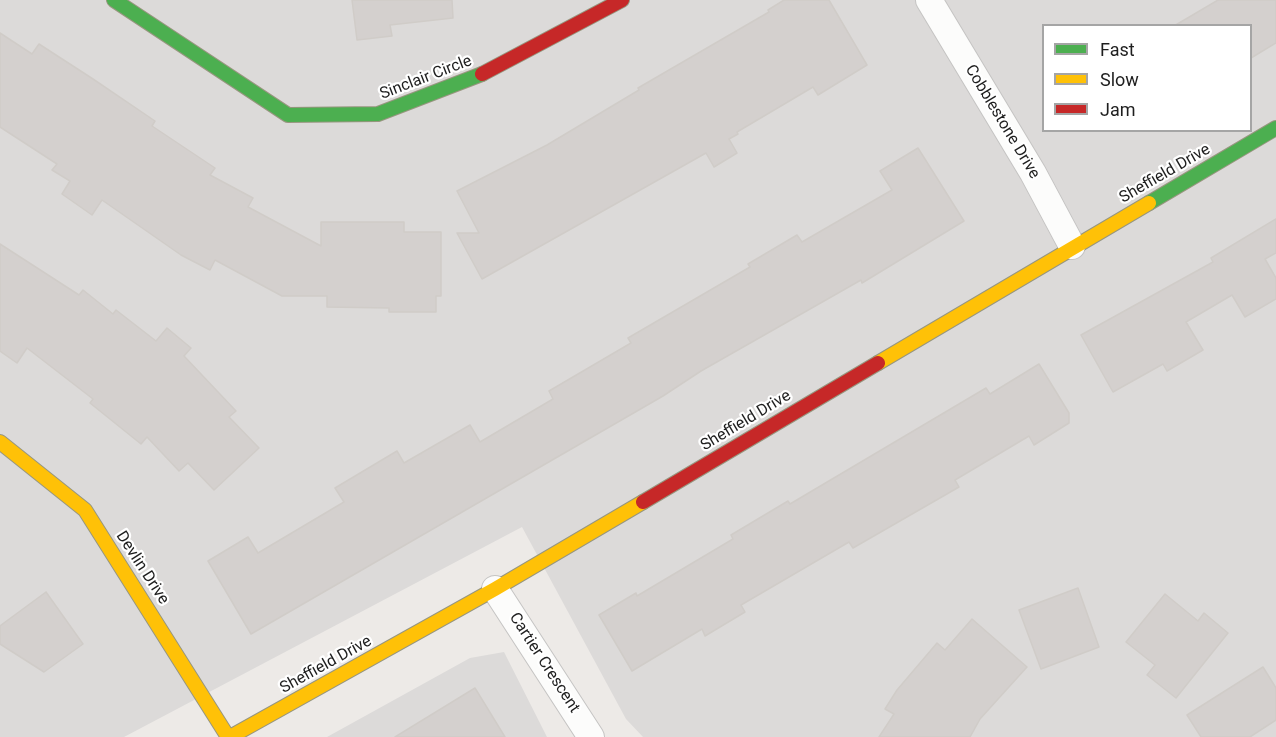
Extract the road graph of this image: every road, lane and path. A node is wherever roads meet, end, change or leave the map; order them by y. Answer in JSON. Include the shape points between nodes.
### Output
{"nodes":[{"id":1,"x":114,"y":0,"type":"edge"},
{"id":2,"x":622,"y":0,"type":"edge"},
{"id":3,"x":929,"y":0,"type":"edge"},
{"id":4,"x":1276,"y":128,"type":"edge"},
{"id":5,"x":1072,"y":246,"type":"junction"},
{"id":6,"x":0,"y":442,"type":"edge"},
{"id":7,"x":495,"y":590,"type":"junction"},
{"id":8,"x":229,"y":737,"type":"edge"},
{"id":9,"x":591,"y":737,"type":"edge"}],
"edges":[{"from":1,"to":2,"type":"street","name":"Sinclair Circle","via":[[288,115],[378,114],[481,75]]},
{"from":3,"to":5,"type":"street","name":"Cobblestone Drive"},
{"from":4,"to":5,"type":"street","name":"Sheffield Drive"},
{"from":5,"to":7,"type":"street","name":"Sheffield Drive"},
{"from":6,"to":8,"type":"street","name":"Devlin Drive","via":[[85,510]]},
{"from":7,"to":8,"type":"street","name":"Sheffield Drive"},
{"from":7,"to":9,"type":"street","name":"Cartier Crescent"}]}
